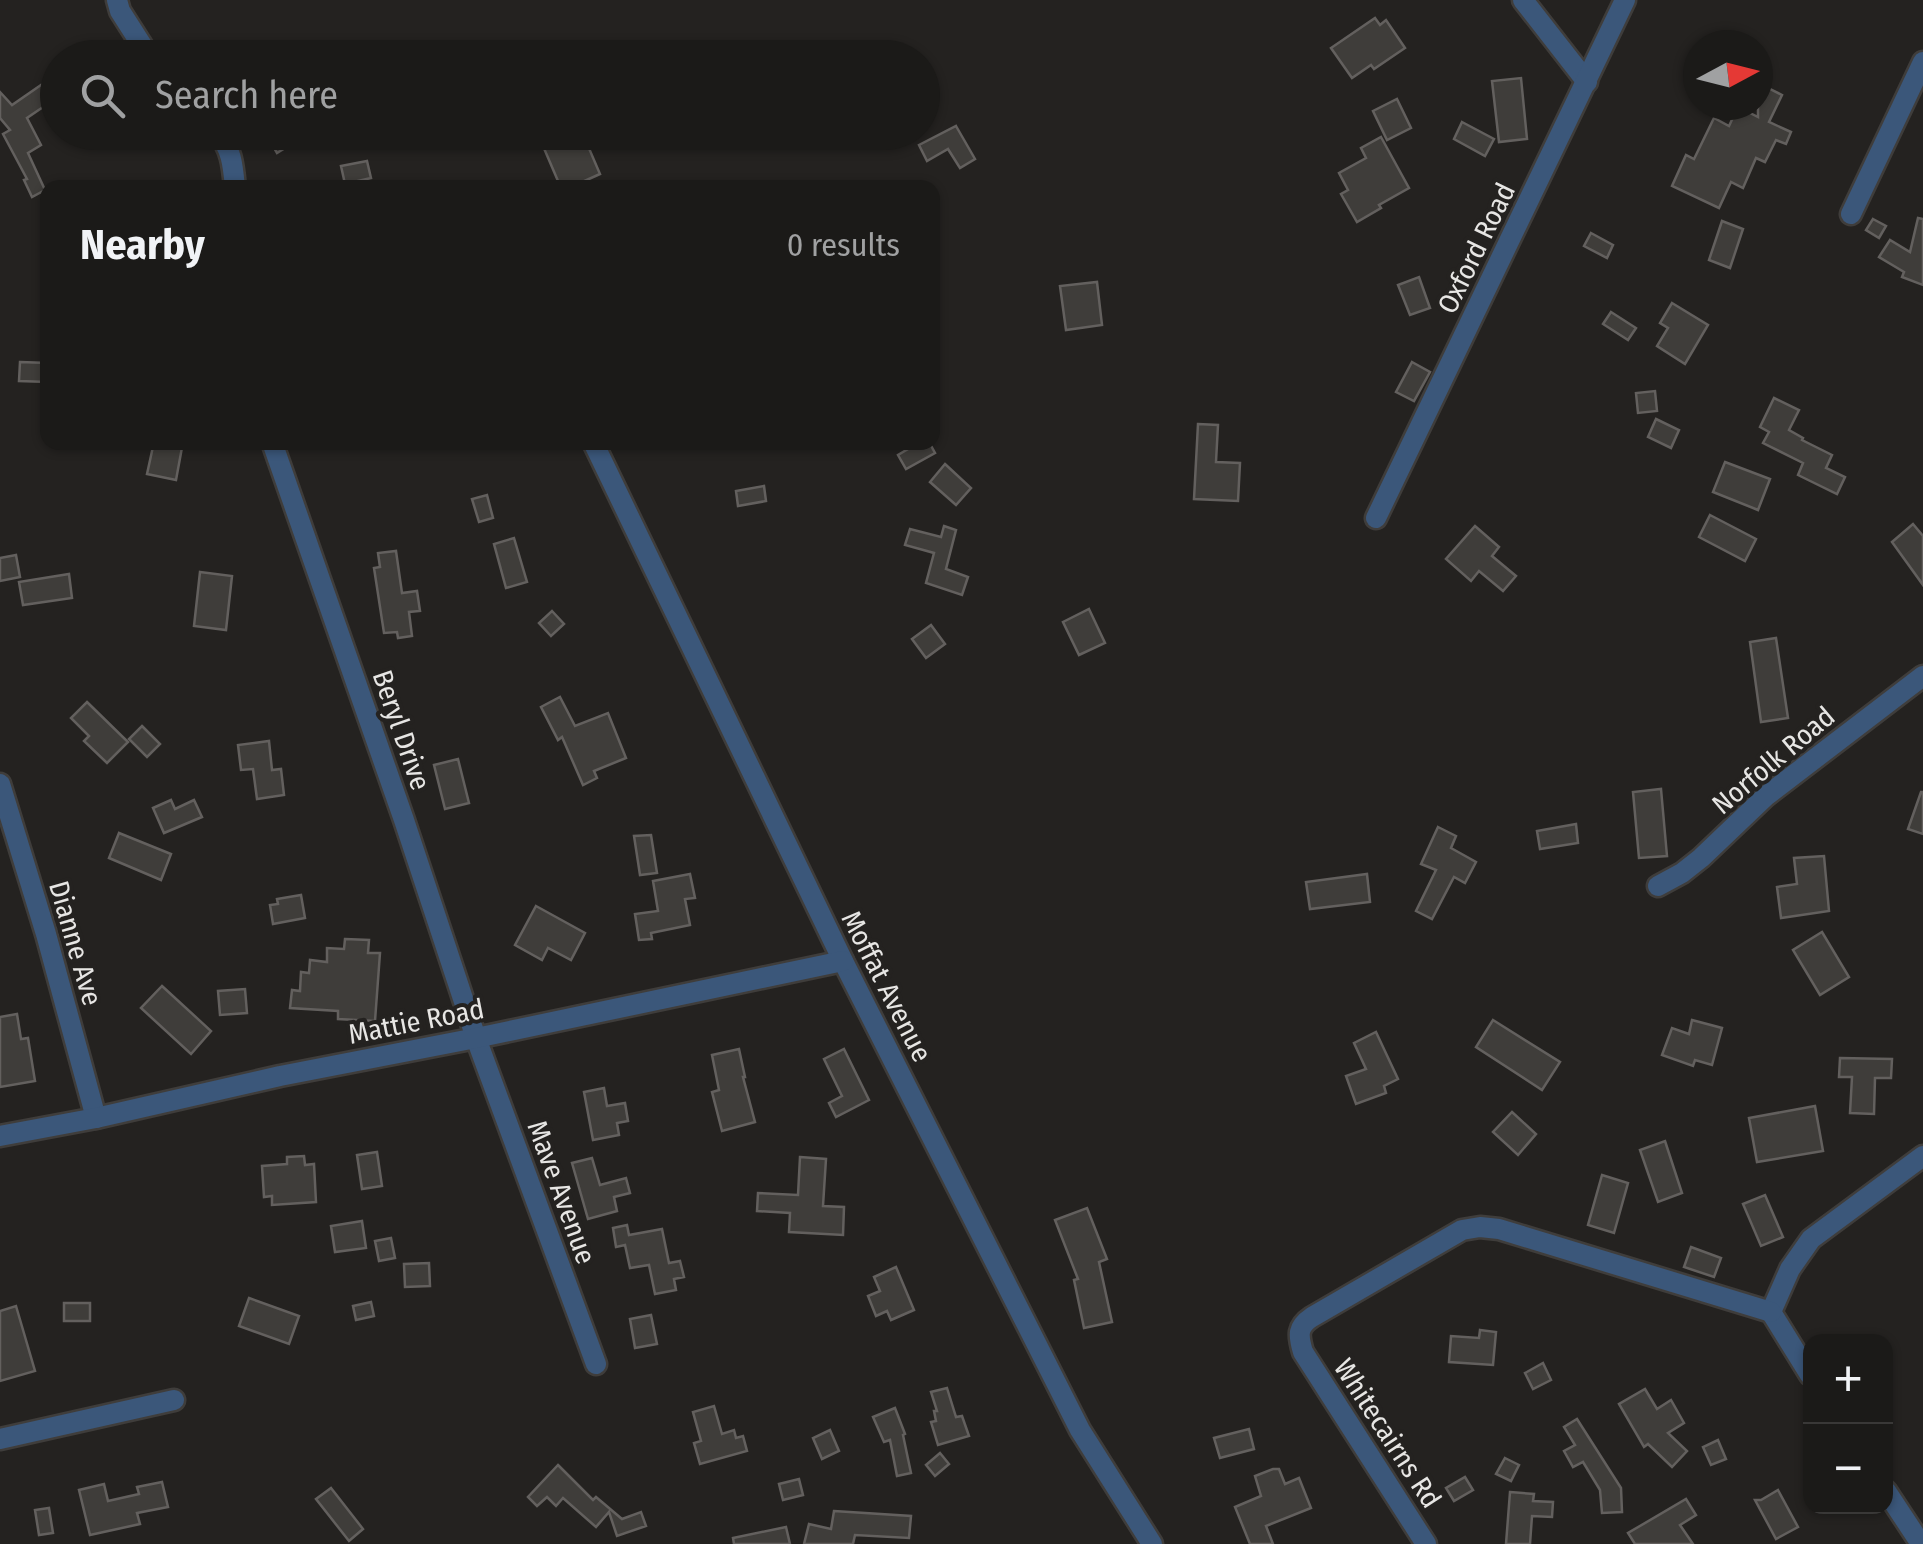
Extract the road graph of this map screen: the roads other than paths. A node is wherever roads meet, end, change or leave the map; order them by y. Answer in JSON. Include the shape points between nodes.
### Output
{"nodes":[{"id":1,"x":116,"y":0,"type":"edge"},
{"id":2,"x":1523,"y":0,"type":"edge"},
{"id":3,"x":1625,"y":0,"type":"edge"},
{"id":4,"x":139,"y":40,"type":"edge"},
{"id":5,"x":1923,"y":62,"type":"edge"},
{"id":6,"x":1587,"y":82,"type":"junction"},
{"id":7,"x":229,"y":150,"type":"edge"},
{"id":8,"x":234,"y":180,"type":"edge"},
{"id":9,"x":1851,"y":214,"type":"dead end"},
{"id":10,"x":275,"y":450,"type":"edge"},
{"id":11,"x":597,"y":450,"type":"edge"},
{"id":12,"x":1376,"y":518,"type":"dead end"},
{"id":13,"x":1923,"y":676,"type":"edge"},
{"id":14,"x":0,"y":784,"type":"edge"},
{"id":15,"x":1658,"y":886,"type":"dead end"},
{"id":16,"x":843,"y":961,"type":"junction"},
{"id":17,"x":476,"y":1038,"type":"junction"},
{"id":18,"x":96,"y":1118,"type":"junction"},
{"id":19,"x":0,"y":1136,"type":"edge"},
{"id":20,"x":1923,"y":1156,"type":"edge"},
{"id":21,"x":1771,"y":1312,"type":"junction"},
{"id":22,"x":596,"y":1364,"type":"dead end"},
{"id":23,"x":1803,"y":1364,"type":"edge"},
{"id":24,"x":174,"y":1400,"type":"dead end"},
{"id":25,"x":0,"y":1439,"type":"edge"},
{"id":26,"x":1893,"y":1502,"type":"edge"},
{"id":27,"x":1152,"y":1544,"type":"edge"},
{"id":28,"x":1426,"y":1544,"type":"edge"},
{"id":29,"x":1921,"y":1544,"type":"edge"}],
"edges":[{"from":1,"to":4,"type":"street"},
{"from":2,"to":6,"type":"street"},
{"from":3,"to":6,"type":"street","name":"Oxford Road"},
{"from":5,"to":9,"type":"street"},
{"from":6,"to":12,"type":"street","name":"Oxford Road"},
{"from":7,"to":8,"type":"street"},
{"from":10,"to":17,"type":"street","name":"Beryl Drive"},
{"from":11,"to":16,"type":"street","name":"Moffat Avenue"},
{"from":13,"to":15,"type":"street","name":"Norfolk Road"},
{"from":14,"to":18,"type":"street","name":"Dianne Ave"},
{"from":16,"to":17,"type":"street","name":"Mattie Road"},
{"from":16,"to":27,"type":"street","name":"Moffat Avenue","via":[[1080,1430]]},
{"from":17,"to":18,"type":"street","name":"Mattie Road"},
{"from":17,"to":22,"type":"street","name":"Mave Avenue"},
{"from":18,"to":19,"type":"street","name":"Mattie Road"},
{"from":20,"to":21,"type":"street","via":[[1811,1239]]},
{"from":21,"to":23,"type":"street"},
{"from":21,"to":28,"type":"street","name":"Whitecairns Rd","via":[[1480,1227],[1462,1230],[1304,1322],[1298,1336],[1303,1352]]},
{"from":24,"to":25,"type":"street"},
{"from":26,"to":29,"type":"street"}]}
